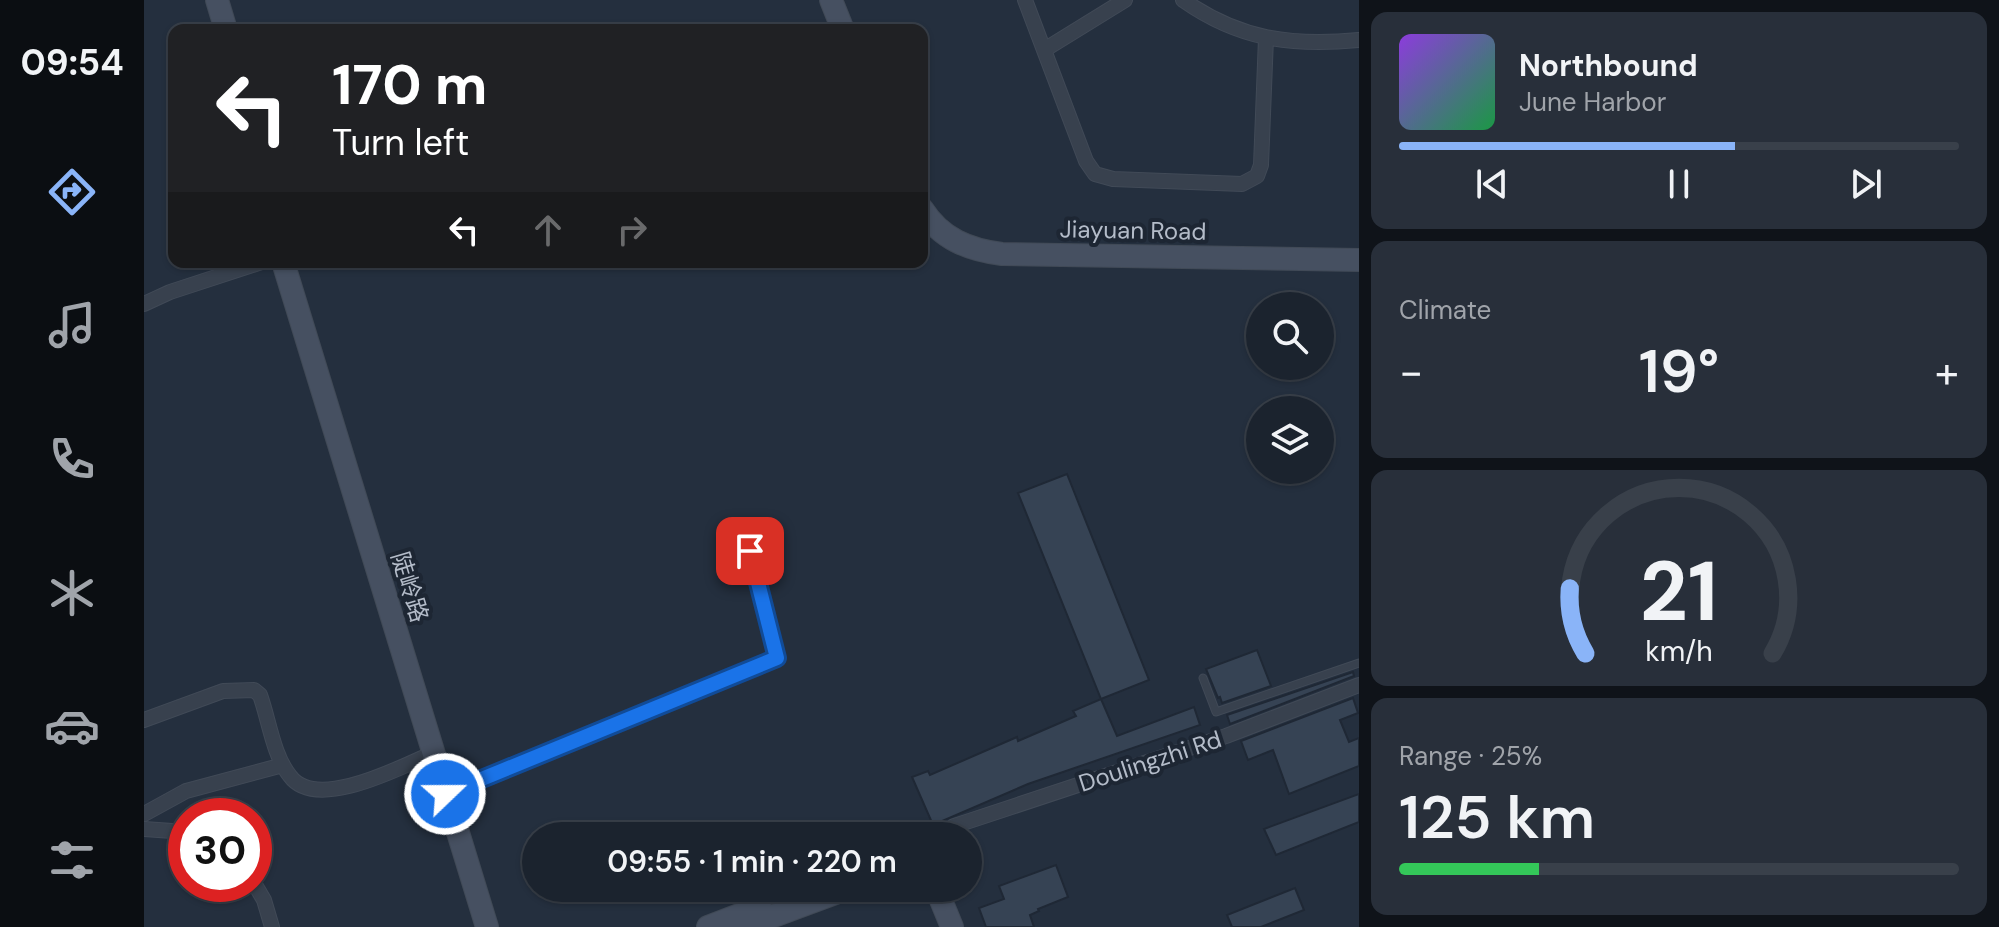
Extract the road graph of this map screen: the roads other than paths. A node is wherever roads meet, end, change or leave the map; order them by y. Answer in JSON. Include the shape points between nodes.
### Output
{"nodes":[{"id":1,"x":201,"y":0,"type":"edge"},
{"id":2,"x":217,"y":0,"type":"edge"},
{"id":3,"x":831,"y":0,"type":"edge"},
{"id":4,"x":841,"y":0,"type":"edge"},
{"id":5,"x":1025,"y":0,"type":"edge"},
{"id":6,"x":1125,"y":0,"type":"edge"},
{"id":7,"x":1183,"y":0,"type":"edge"},
{"id":8,"x":208,"y":24,"type":"edge"},
{"id":9,"x":224,"y":24,"type":"edge"},
{"id":10,"x":841,"y":24,"type":"edge"},
{"id":11,"x":850,"y":24,"type":"edge"},
{"id":12,"x":1266,"y":38,"type":"junction"},
{"id":13,"x":1359,"y":40,"type":"edge"},
{"id":14,"x":1044,"y":50,"type":"junction"},
{"id":15,"x":928,"y":218,"type":"edge"},
{"id":16,"x":928,"y":232,"type":"edge"},
{"id":17,"x":1359,"y":260,"type":"edge"},
{"id":18,"x":244,"y":268,"type":"edge"},
{"id":19,"x":285,"y":268,"type":"edge"},
{"id":20,"x":300,"y":268,"type":"edge"},
{"id":21,"x":1359,"y":272,"type":"edge"},
{"id":22,"x":144,"y":304,"type":"edge"},
{"id":23,"x":750,"y":551,"type":"dead end"},
{"id":24,"x":1359,"y":663,"type":"edge"},
{"id":25,"x":1203,"y":678,"type":"dead end"},
{"id":26,"x":1359,"y":685,"type":"edge"},
{"id":27,"x":144,"y":720,"type":"edge"},
{"id":28,"x":433,"y":753,"type":"junction"},
{"id":29,"x":283,"y":765,"type":"junction"},
{"id":30,"x":452,"y":791,"type":"junction"},
{"id":31,"x":144,"y":814,"type":"edge"},
{"id":32,"x":966,"y":822,"type":"edge"},
{"id":33,"x":144,"y":829,"type":"edge"},
{"id":34,"x":168,"y":831,"type":"edge"},
{"id":35,"x":265,"y":902,"type":"edge"},
{"id":36,"x":773,"y":902,"type":"edge"},
{"id":37,"x":811,"y":902,"type":"edge"},
{"id":38,"x":934,"y":902,"type":"edge"},
{"id":39,"x":942,"y":902,"type":"edge"},
{"id":40,"x":272,"y":927,"type":"edge"},
{"id":41,"x":487,"y":927,"type":"edge"},
{"id":42,"x":501,"y":927,"type":"edge"},
{"id":43,"x":708,"y":927,"type":"edge"},
{"id":44,"x":744,"y":927,"type":"edge"},
{"id":45,"x":944,"y":927,"type":"edge"},
{"id":46,"x":952,"y":927,"type":"edge"}],
"edges":[{"from":1,"to":8,"type":"main road"},
{"from":2,"to":9,"type":"main road"},
{"from":3,"to":10,"type":"main road"},
{"from":4,"to":11,"type":"main road"},
{"from":5,"to":14,"type":"street"},
{"from":6,"to":14,"type":"street"},
{"from":7,"to":12,"type":"street","via":[[1220,23]]},
{"from":12,"to":13,"type":"street"},
{"from":12,"to":14,"type":"street","via":[[1261,165],[1257,176],[1242,184],[1095,174]]},
{"from":15,"to":17,"type":"main road","name":"Jiayuan Road","via":[[964,246],[1002,254]]},
{"from":16,"to":21,"type":"main road","name":"Jiayuan Road","via":[[957,254],[1001,265]]},
{"from":18,"to":22,"type":"street"},
{"from":19,"to":28,"type":"main road","name":"陡岭路"},
{"from":20,"to":30,"type":"main road","name":"陡岭路"},
{"from":23,"to":30,"type":"street","via":[[777,658]]},
{"from":24,"to":25,"type":"lane","via":[[1216,712]]},
{"from":26,"to":32,"type":"street","name":"Doulingzhi Rd","via":[[1226,736]]},
{"from":27,"to":29,"type":"street","via":[[223,691],[254,690]]},
{"from":28,"to":29,"type":"street","via":[[360,783],[318,791],[302,788]]},
{"from":28,"to":30,"type":"main road","name":"陡岭路"},
{"from":29,"to":31,"type":"street","via":[[186,791]]},
{"from":30,"to":41,"type":"main road","name":"陡岭路"},
{"from":30,"to":42,"type":"main road","name":"陡岭路"},
{"from":33,"to":34,"type":"street"},
{"from":35,"to":40,"type":"street"},
{"from":36,"to":43,"type":"main road"},
{"from":37,"to":44,"type":"main road"},
{"from":38,"to":45,"type":"main road"},
{"from":39,"to":46,"type":"main road"}]}
